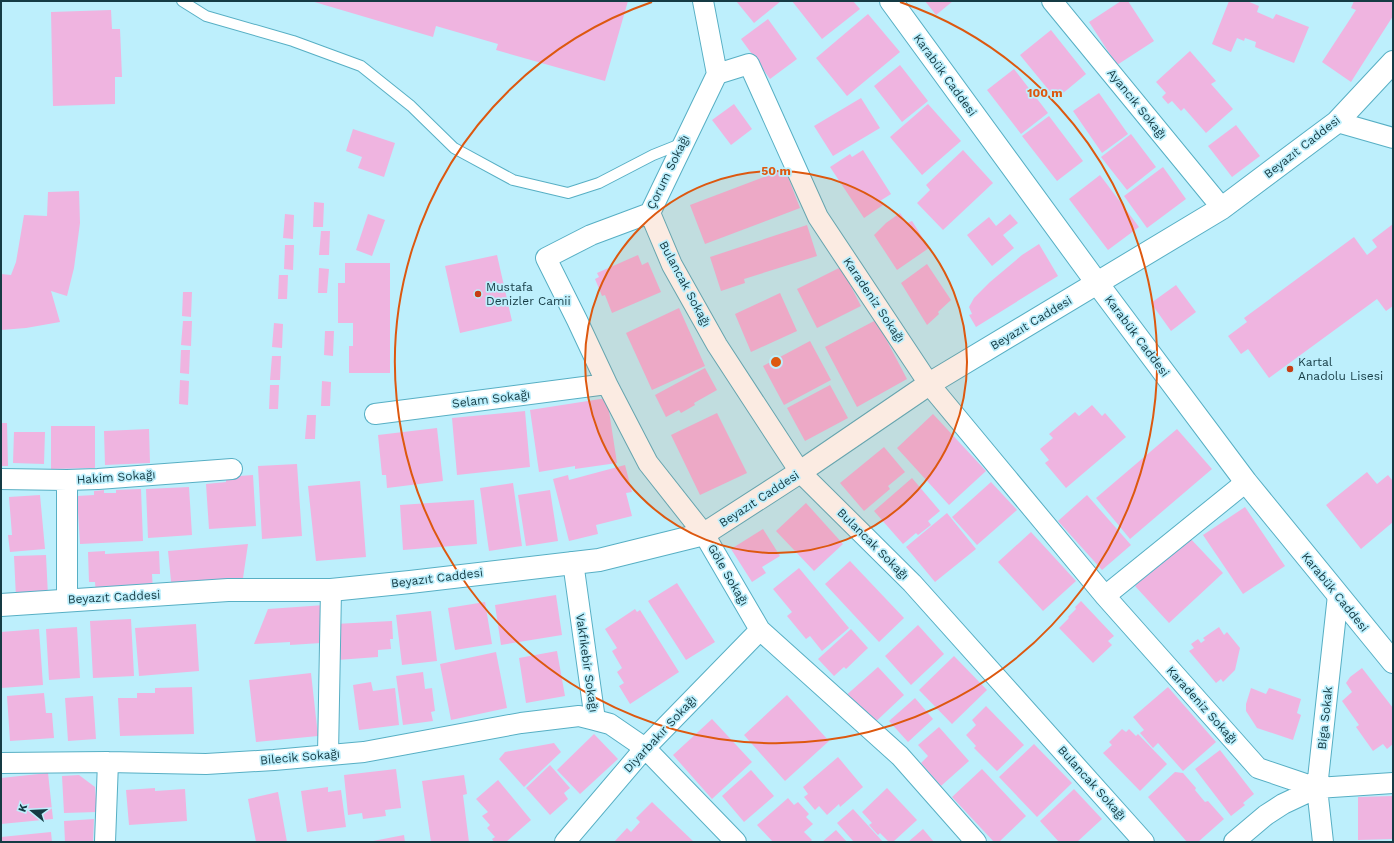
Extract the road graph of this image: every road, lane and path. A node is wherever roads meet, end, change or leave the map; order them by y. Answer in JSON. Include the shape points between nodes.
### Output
{"nodes":[{"id":1,"x":182,"y":1,"type":"edge"},
{"id":2,"x":703,"y":1,"type":"edge"},
{"id":3,"x":891,"y":1,"type":"edge"},
{"id":4,"x":1052,"y":1,"type":"edge"},
{"id":5,"x":1393,"y":62,"type":"edge"},
{"id":6,"x":717,"y":74,"type":"junction"},
{"id":7,"x":1337,"y":122,"type":"junction"},
{"id":8,"x":1393,"y":138,"type":"edge"},
{"id":9,"x":683,"y":143,"type":"junction"},
{"id":10,"x":1222,"y":208,"type":"junction"},
{"id":11,"x":650,"y":213,"type":"junction"},
{"id":12,"x":546,"y":258,"type":"joint"},
{"id":13,"x":1097,"y":283,"type":"junction"},
{"id":14,"x":607,"y":384,"type":"junction"},
{"id":15,"x":929,"y":384,"type":"junction"},
{"id":16,"x":375,"y":414,"type":"dead end"},
{"id":17,"x":232,"y":469,"type":"dead end"},
{"id":18,"x":800,"y":472,"type":"junction"},
{"id":19,"x":1,"y":479,"type":"edge"},
{"id":20,"x":67,"y":480,"type":"junction"},
{"id":21,"x":1246,"y":482,"type":"junction"},
{"id":22,"x":704,"y":534,"type":"junction"},
{"id":23,"x":573,"y":562,"type":"junction"},
{"id":24,"x":331,"y":590,"type":"junction"},
{"id":25,"x":1338,"y":595,"type":"junction"},
{"id":26,"x":1105,"y":596,"type":"junction"},
{"id":27,"x":67,"y":600,"type":"junction"},
{"id":28,"x":1,"y":604,"type":"edge"},
{"id":29,"x":760,"y":630,"type":"junction"},
{"id":30,"x":1393,"y":662,"type":"edge"},
{"id":31,"x":595,"y":720,"type":"junction"},
{"id":32,"x":645,"y":748,"type":"junction"},
{"id":33,"x":328,"y":754,"type":"junction"},
{"id":34,"x":108,"y":762,"type":"junction"},
{"id":35,"x":1,"y":763,"type":"edge"},
{"id":36,"x":1393,"y":783,"type":"edge"},
{"id":37,"x":1318,"y":788,"type":"junction"},
{"id":38,"x":105,"y":842,"type":"edge"},
{"id":39,"x":564,"y":842,"type":"edge"},
{"id":40,"x":736,"y":842,"type":"edge"},
{"id":41,"x":976,"y":842,"type":"edge"},
{"id":42,"x":1144,"y":842,"type":"edge"},
{"id":43,"x":1234,"y":842,"type":"edge"},
{"id":44,"x":1323,"y":842,"type":"edge"}],
"edges":[{"from":1,"to":9,"type":"lane","via":[[206,16],[293,41],[361,66],[411,106],[454,148],[513,180],[568,193],[599,183],[653,155]]},
{"from":2,"to":6,"type":"street"},
{"from":3,"to":13,"type":"street","name":"Karabük Caddesi"},
{"from":4,"to":10,"type":"street","name":"Ayancık Sokağı"},
{"from":5,"to":7,"type":"street","name":"Beyazıt Caddesi"},
{"from":6,"to":9,"type":"street","name":"Çorum Sokağı"},
{"from":6,"to":15,"type":"street","name":"Karadeniz Sokağı","via":[[749,64],[818,217]]},
{"from":7,"to":8,"type":"street"},
{"from":7,"to":10,"type":"street","name":"Beyazıt Caddesi"},
{"from":9,"to":11,"type":"street","name":"Çorum Sokağı"},
{"from":10,"to":13,"type":"street","name":"Beyazıt Caddesi"},
{"from":11,"to":12,"type":"street","name":"Çorum Sokağı","via":[[591,235]]},
{"from":11,"to":18,"type":"street","name":"Bulancak Sokağı","via":[[672,265],[717,345]]},
{"from":12,"to":14,"type":"street","name":"Göle Sokağı"},
{"from":13,"to":15,"type":"street","name":"Beyazıt Caddesi"},
{"from":13,"to":21,"type":"street","name":"Karabük Caddesi"},
{"from":14,"to":16,"type":"street","name":"Selam Sokağı"},
{"from":14,"to":22,"type":"street","name":"Göle Sokağı","via":[[648,463]]},
{"from":15,"to":18,"type":"street","name":"Beyazıt Caddesi"},
{"from":15,"to":26,"type":"street","name":"Karadeniz Sokağı"},
{"from":17,"to":20,"type":"street","name":"Hakim Sokağı"},
{"from":18,"to":22,"type":"street","name":"Beyazıt Caddesi"},
{"from":18,"to":42,"type":"street","name":"Bulancak Sokağı","via":[[912,583]]},
{"from":19,"to":20,"type":"street","name":"Hakim Sokağı"},
{"from":20,"to":27,"type":"street"},
{"from":21,"to":25,"type":"street","name":"Karabük Caddesi"},
{"from":21,"to":26,"type":"street"},
{"from":22,"to":23,"type":"street","name":"Beyazıt Caddesi","via":[[599,560]]},
{"from":22,"to":29,"type":"street","name":"Göle Sokağı"},
{"from":23,"to":24,"type":"street","name":"Beyazıt Caddesi"},
{"from":23,"to":31,"type":"street","name":"Vakfıkebir Sokağı"},
{"from":24,"to":27,"type":"street","name":"Beyazıt Caddesi","via":[[228,590]]},
{"from":24,"to":33,"type":"street"},
{"from":25,"to":30,"type":"street","name":"Karabük Caddesi"},
{"from":25,"to":37,"type":"street","name":"Biga Sokak"},
{"from":26,"to":37,"type":"street","name":"Karadeniz Sokağı","via":[[1258,768]]},
{"from":27,"to":28,"type":"street","name":"Beyazıt Caddesi"},
{"from":29,"to":32,"type":"street","name":"Diyarbakır Sokağı"},
{"from":29,"to":41,"type":"street","name":"Göle Sokağı","via":[[900,756]]},
{"from":31,"to":32,"type":"street","name":"Vakfıkebir Sokağı","via":[[610,724]]},
{"from":31,"to":33,"type":"street","name":"Bilecik Sokağı","via":[[579,716],[521,723],[364,752]]},
{"from":32,"to":39,"type":"street","name":"Diyarbakır Sokağı"},
{"from":32,"to":40,"type":"street","name":"Vakfıkebir Sokağı"},
{"from":33,"to":34,"type":"street","name":"Bilecik Sokağı","via":[[206,764]]},
{"from":34,"to":35,"type":"street","name":"Bilecik Sokağı"},
{"from":34,"to":38,"type":"street"},
{"from":36,"to":37,"type":"street"},
{"from":37,"to":43,"type":"street","via":[[1283,804]]},
{"from":37,"to":44,"type":"street","name":"Biga Sokak"}]}
